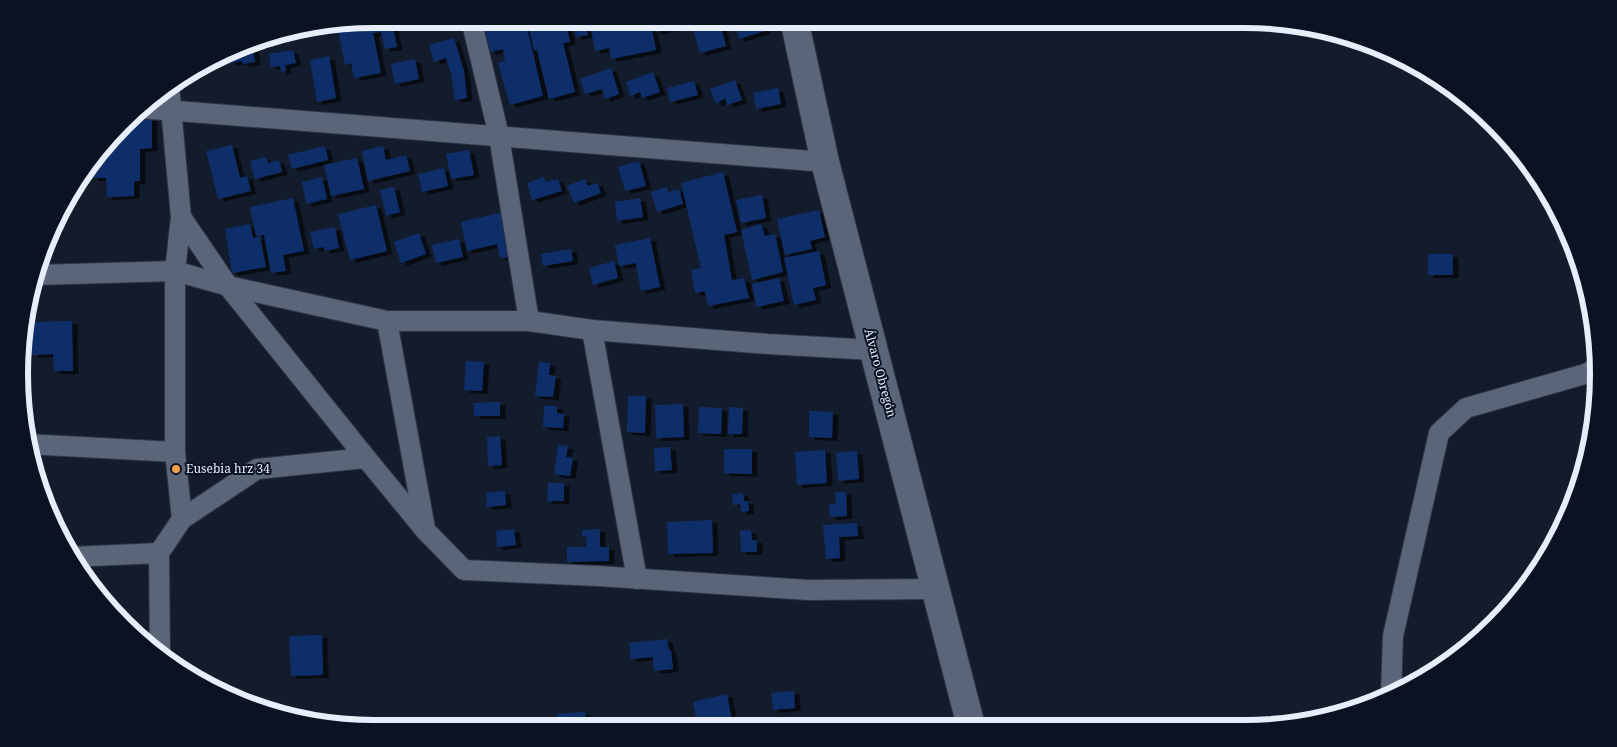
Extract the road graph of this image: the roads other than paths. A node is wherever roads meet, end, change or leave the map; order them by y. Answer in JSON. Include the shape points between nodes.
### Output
{"nodes":[{"id":1,"x":473,"y":28,"type":"edge"},
{"id":2,"x":796,"y":28,"type":"edge"},
{"id":3,"x":170,"y":94,"type":"edge"},
{"id":4,"x":151,"y":109,"type":"edge"},
{"id":5,"x":171,"y":110,"type":"junction"},
{"id":6,"x":499,"y":136,"type":"junction"},
{"id":7,"x":825,"y":162,"type":"junction"},
{"id":8,"x":181,"y":217,"type":"junction"},
{"id":9,"x":175,"y":271,"type":"junction"},
{"id":10,"x":42,"y":275,"type":"edge"},
{"id":11,"x":228,"y":286,"type":"junction"},
{"id":12,"x":387,"y":321,"type":"junction"},
{"id":13,"x":529,"y":321,"type":"junction"},
{"id":14,"x":592,"y":330,"type":"junction"},
{"id":15,"x":874,"y":350,"type":"junction"},
{"id":16,"x":1590,"y":372,"type":"edge"},
{"id":17,"x":35,"y":444,"type":"edge"},
{"id":18,"x":175,"y":452,"type":"junction"},
{"id":19,"x":366,"y":458,"type":"junction"},
{"id":20,"x":182,"y":519,"type":"junction"},
{"id":21,"x":426,"y":530,"type":"junction"},
{"id":22,"x":159,"y":554,"type":"junction"},
{"id":23,"x":80,"y":557,"type":"edge"},
{"id":24,"x":637,"y":579,"type":"junction"},
{"id":25,"x":937,"y":589,"type":"junction"},
{"id":26,"x":160,"y":646,"type":"edge"},
{"id":27,"x":1391,"y":686,"type":"edge"},
{"id":28,"x":970,"y":720,"type":"edge"}],
"edges":[{"from":1,"to":6,"type":"street"},
{"from":2,"to":7,"type":"street","name":"Álvaro Obregón"},
{"from":3,"to":5,"type":"street"},
{"from":4,"to":5,"type":"street"},
{"from":5,"to":6,"type":"street"},
{"from":5,"to":8,"type":"street"},
{"from":6,"to":7,"type":"street"},
{"from":6,"to":13,"type":"street"},
{"from":7,"to":15,"type":"street","name":"Álvaro Obregón"},
{"from":8,"to":9,"type":"street"},
{"from":8,"to":11,"type":"street"},
{"from":9,"to":10,"type":"street"},
{"from":9,"to":11,"type":"street"},
{"from":9,"to":18,"type":"street"},
{"from":11,"to":12,"type":"street"},
{"from":11,"to":19,"type":"street"},
{"from":12,"to":13,"type":"street"},
{"from":12,"to":21,"type":"street"},
{"from":13,"to":14,"type":"street"},
{"from":14,"to":15,"type":"street"},
{"from":14,"to":24,"type":"street"},
{"from":15,"to":25,"type":"street","name":"Álvaro Obregón"},
{"from":16,"to":27,"type":"street","via":[[1466,408],[1439,433],[1393,636]]},
{"from":17,"to":18,"type":"street"},
{"from":18,"to":20,"type":"street"},
{"from":19,"to":20,"type":"street","via":[[257,469]]},
{"from":19,"to":21,"type":"street"},
{"from":20,"to":22,"type":"street"},
{"from":21,"to":24,"type":"street","via":[[464,570]]},
{"from":22,"to":23,"type":"street"},
{"from":22,"to":26,"type":"street"},
{"from":24,"to":25,"type":"street","via":[[808,590]]},
{"from":25,"to":28,"type":"street","name":"Álvaro Obregón"}]}
